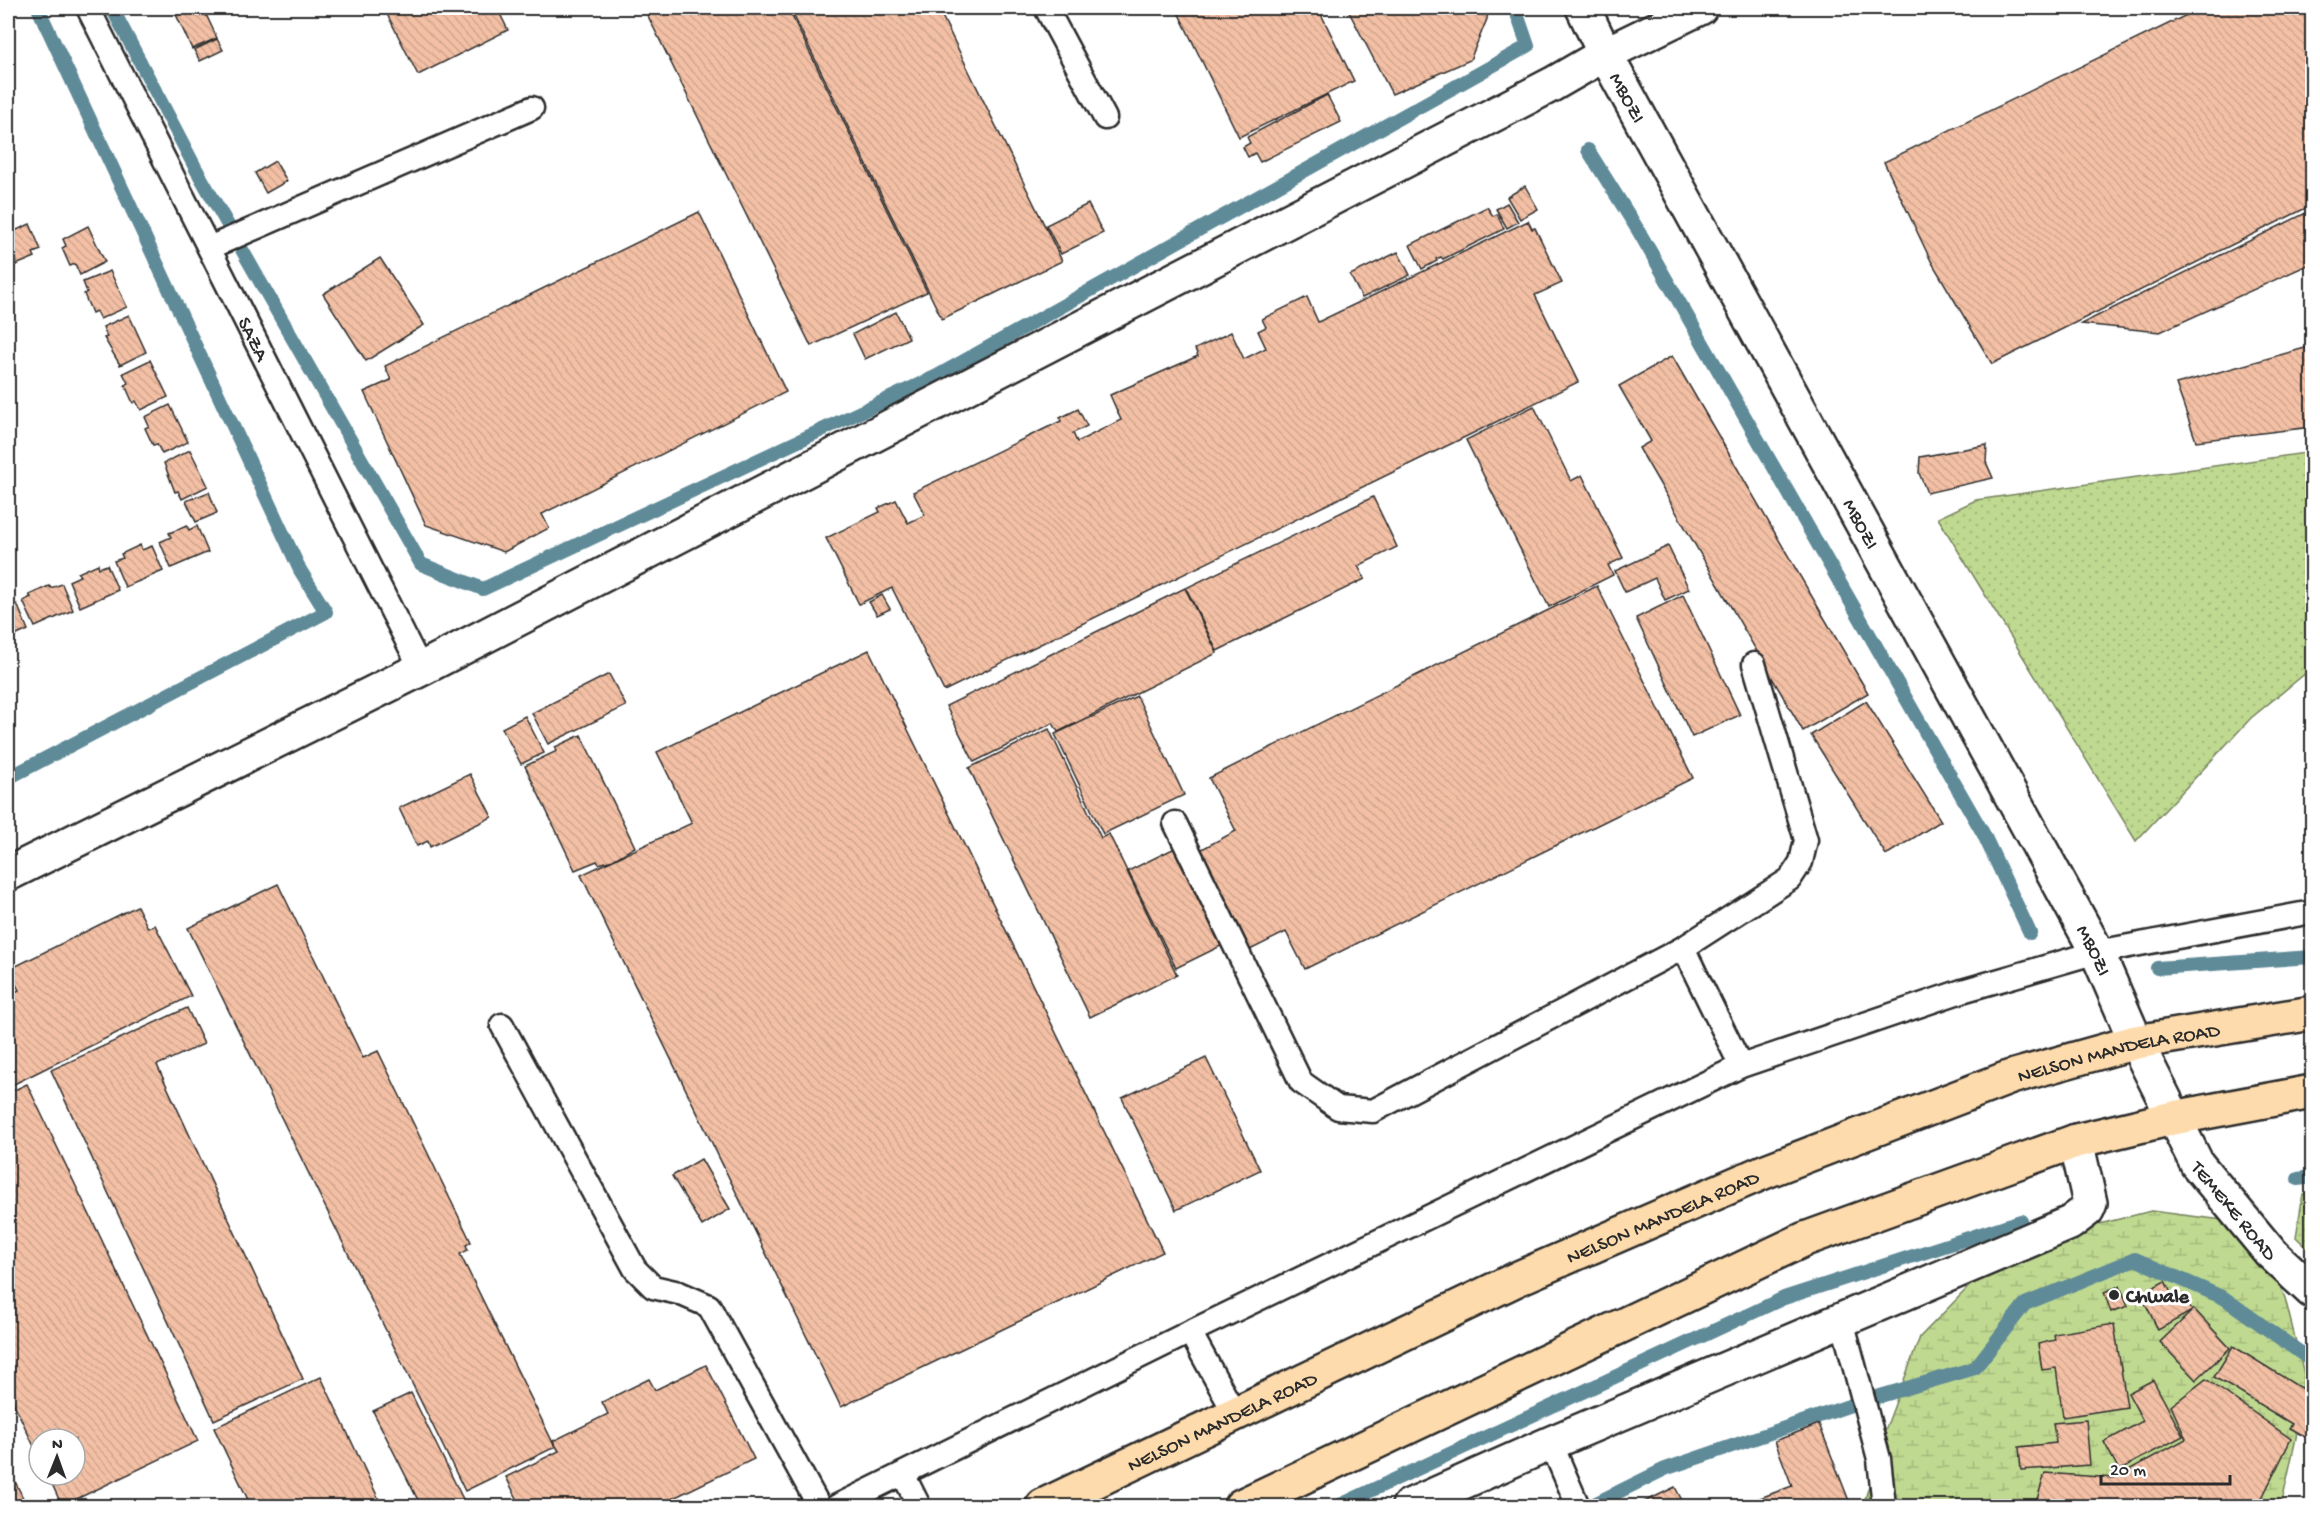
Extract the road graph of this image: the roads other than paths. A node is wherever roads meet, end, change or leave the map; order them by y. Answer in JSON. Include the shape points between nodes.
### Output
{"nodes":[{"id":1,"x":87,"y":8,"type":"edge"},
{"id":2,"x":1047,"y":8,"type":"edge"},
{"id":3,"x":1583,"y":8,"type":"edge"},
{"id":4,"x":1700,"y":8,"type":"edge"},
{"id":5,"x":1605,"y":54,"type":"junction"},
{"id":6,"x":532,"y":108,"type":"dead end"},
{"id":7,"x":1106,"y":118,"type":"dead end"},
{"id":8,"x":209,"y":248,"type":"junction"},
{"id":9,"x":1754,"y":664,"type":"dead end"},
{"id":10,"x":421,"y":669,"type":"junction"},
{"id":11,"x":1175,"y":823,"type":"dead end"},
{"id":12,"x":8,"y":874,"type":"edge"},
{"id":13,"x":2313,"y":912,"type":"edge"},
{"id":14,"x":1683,"y":948,"type":"junction"},
{"id":15,"x":2097,"y":952,"type":"junction"},
{"id":16,"x":2313,"y":1013,"type":"edge"},
{"id":17,"x":502,"y":1025,"type":"dead end"},
{"id":18,"x":2136,"y":1042,"type":"junction"},
{"id":19,"x":1741,"y":1066,"type":"junction"},
{"id":20,"x":2313,"y":1092,"type":"edge"},
{"id":21,"x":2173,"y":1118,"type":"junction"},
{"id":22,"x":2076,"y":1141,"type":"junction"},
{"id":23,"x":2313,"y":1291,"type":"edge"},
{"id":24,"x":1842,"y":1320,"type":"junction"},
{"id":25,"x":1190,"y":1332,"type":"junction"},
{"id":26,"x":1235,"y":1414,"type":"junction"},
{"id":27,"x":1551,"y":1443,"type":"junction"},
{"id":28,"x":903,"y":1474,"type":"junction"},
{"id":29,"x":819,"y":1506,"type":"edge"},
{"id":30,"x":837,"y":1506,"type":"edge"},
{"id":31,"x":919,"y":1506,"type":"edge"},
{"id":32,"x":1043,"y":1506,"type":"edge"},
{"id":33,"x":1241,"y":1506,"type":"edge"},
{"id":34,"x":1409,"y":1506,"type":"edge"},
{"id":35,"x":1578,"y":1506,"type":"edge"},
{"id":36,"x":1884,"y":1506,"type":"edge"}],
"edges":[{"from":1,"to":8,"type":"lane","name":"SAZA"},
{"from":2,"to":7,"type":"lane"},
{"from":3,"to":5,"type":"street","name":"MBOZI"},
{"from":4,"to":5,"type":"street"},
{"from":5,"to":10,"type":"street"},
{"from":5,"to":15,"type":"street","name":"MBOZI"},
{"from":6,"to":8,"type":"lane"},
{"from":8,"to":10,"type":"lane","name":"SAZA"},
{"from":9,"to":14,"type":"lane","via":[[1806,840],[1801,862],[1790,879]]},
{"from":10,"to":12,"type":"street"},
{"from":11,"to":14,"type":"lane","via":[[1301,1082],[1338,1108],[1373,1111]]},
{"from":13,"to":15,"type":"lane"},
{"from":14,"to":19,"type":"lane"},
{"from":15,"to":18,"type":"street","name":"MBOZI"},
{"from":15,"to":19,"type":"lane","via":[[1962,991]]},
{"from":16,"to":18,"type":"main road","name":"NELSON MANDELA ROAD"},
{"from":17,"to":29,"type":"lane","via":[[635,1269],[653,1287],[709,1306]]},
{"from":18,"to":21,"type":"street","name":"MBOZI"},
{"from":18,"to":26,"type":"main road","name":"NELSON MANDELA ROAD","via":[[2011,1077],[1766,1171],[1521,1277]]},
{"from":19,"to":25,"type":"lane"},
{"from":20,"to":21,"type":"main road"},
{"from":21,"to":22,"type":"main road"},
{"from":21,"to":23,"type":"street","name":"TEMEKE ROAD","via":[[2197,1164],[2270,1252]]},
{"from":22,"to":24,"type":"street","via":[[2090,1203],[2079,1217]]},
{"from":22,"to":33,"type":"main road","via":[[1805,1239]]},
{"from":24,"to":27,"type":"street"},
{"from":24,"to":36,"type":"lane","via":[[1879,1459]]},
{"from":25,"to":26,"type":"lane"},
{"from":25,"to":28,"type":"lane"},
{"from":26,"to":32,"type":"main road","name":"NELSON MANDELA ROAD"},
{"from":27,"to":34,"type":"street"},
{"from":27,"to":35,"type":"lane"},
{"from":28,"to":30,"type":"lane"},
{"from":28,"to":31,"type":"lane"}]}
